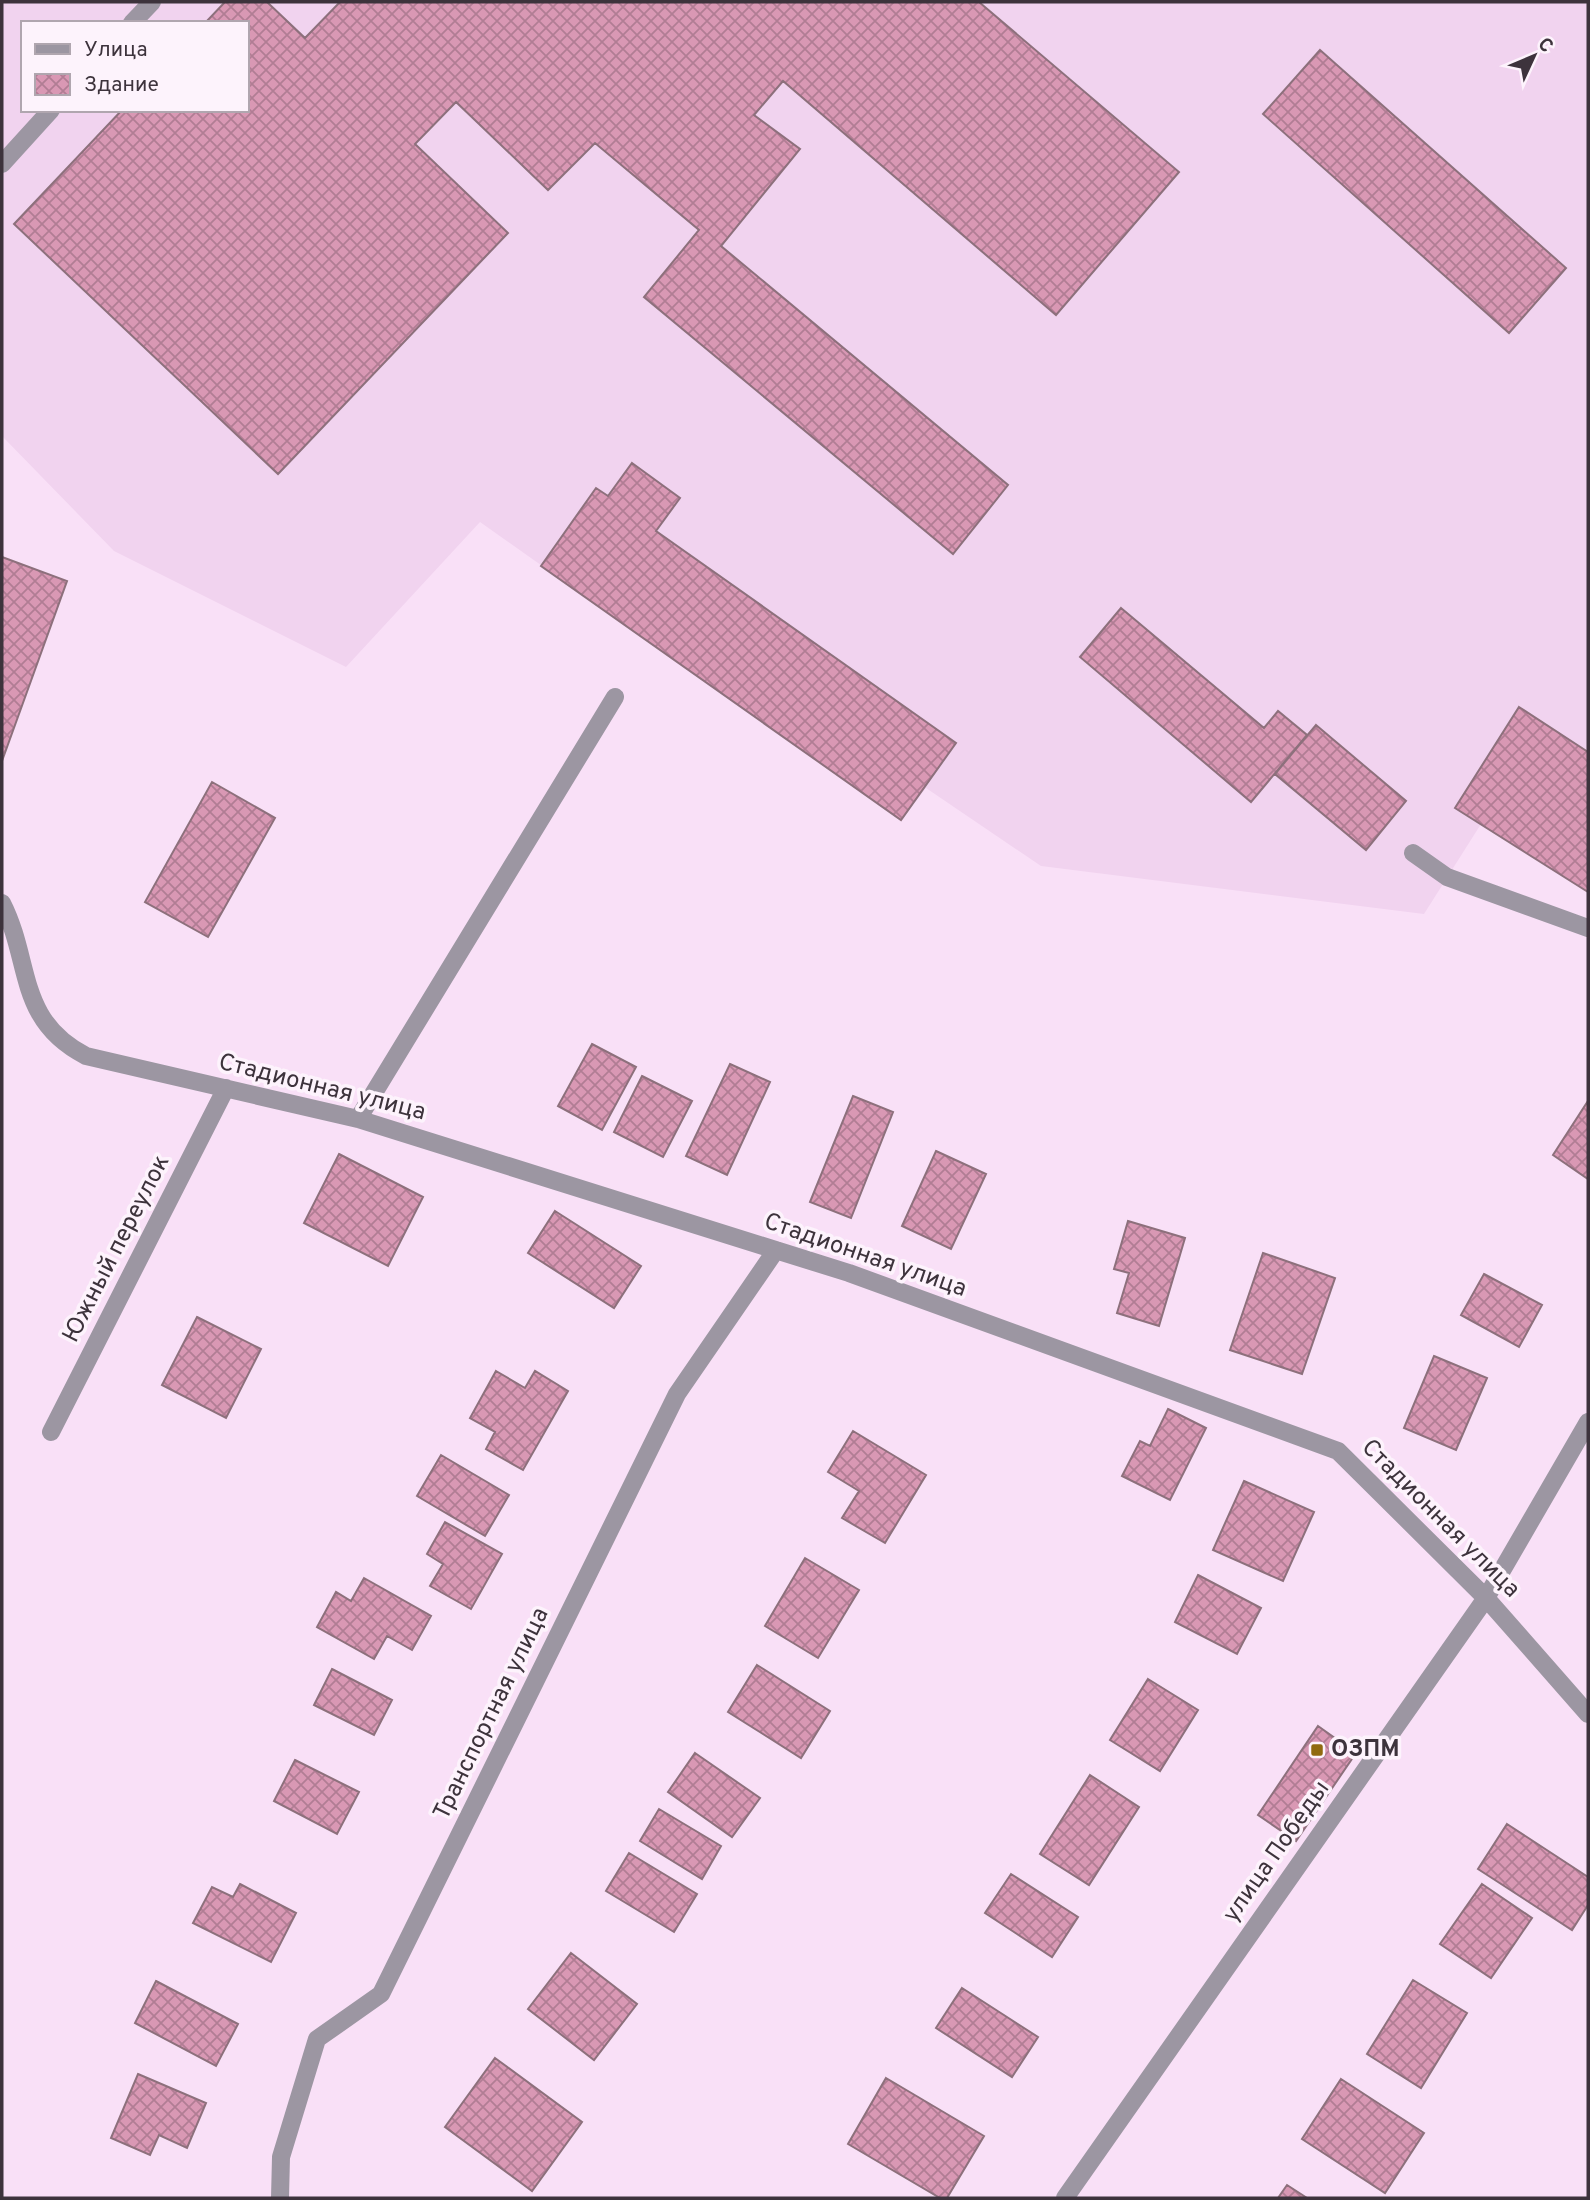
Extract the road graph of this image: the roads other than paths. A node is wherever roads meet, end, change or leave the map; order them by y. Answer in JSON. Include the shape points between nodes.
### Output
{"nodes":[{"id":1,"x":152,"y":2,"type":"edge"},
{"id":2,"x":134,"y":21,"type":"edge"},
{"id":3,"x":49,"y":112,"type":"edge"},
{"id":4,"x":2,"y":164,"type":"edge"},
{"id":5,"x":615,"y":697,"type":"dead end"},
{"id":6,"x":1413,"y":853,"type":"dead end"},
{"id":7,"x":2,"y":903,"type":"edge"},
{"id":8,"x":1588,"y":928,"type":"edge"},
{"id":9,"x":226,"y":1088,"type":"junction"},
{"id":10,"x":358,"y":1119,"type":"junction"},
{"id":11,"x":776,"y":1250,"type":"junction"},
{"id":12,"x":1588,"y":1422,"type":"edge"},
{"id":13,"x":51,"y":1432,"type":"dead end"},
{"id":14,"x":1486,"y":1598,"type":"junction"},
{"id":15,"x":1588,"y":1714,"type":"edge"},
{"id":16,"x":280,"y":2198,"type":"edge"},
{"id":17,"x":1065,"y":2198,"type":"edge"}],
"edges":[{"from":1,"to":2,"type":"street"},
{"from":3,"to":4,"type":"street"},
{"from":5,"to":10,"type":"street"},
{"from":6,"to":8,"type":"street","via":[[1447,877]]},
{"from":7,"to":9,"type":"street","name":"Стадионная улица","via":[[37,1009],[52,1033],[68,1047],[86,1056]]},
{"from":9,"to":10,"type":"street","name":"Стадионная улица"},
{"from":9,"to":13,"type":"street","name":"Южный переулок"},
{"from":10,"to":11,"type":"street","name":"Стадионная улица"},
{"from":11,"to":14,"type":"street","name":"Стадионная улица","via":[[1338,1451]]},
{"from":11,"to":16,"type":"street","name":"Транспортная улица","via":[[677,1394],[381,1994],[317,2039],[281,2157]]},
{"from":12,"to":14,"type":"street","name":"улица Победы"},
{"from":14,"to":15,"type":"street","name":"Стадионная улица"},
{"from":14,"to":17,"type":"street","name":"улица Победы"}]}
